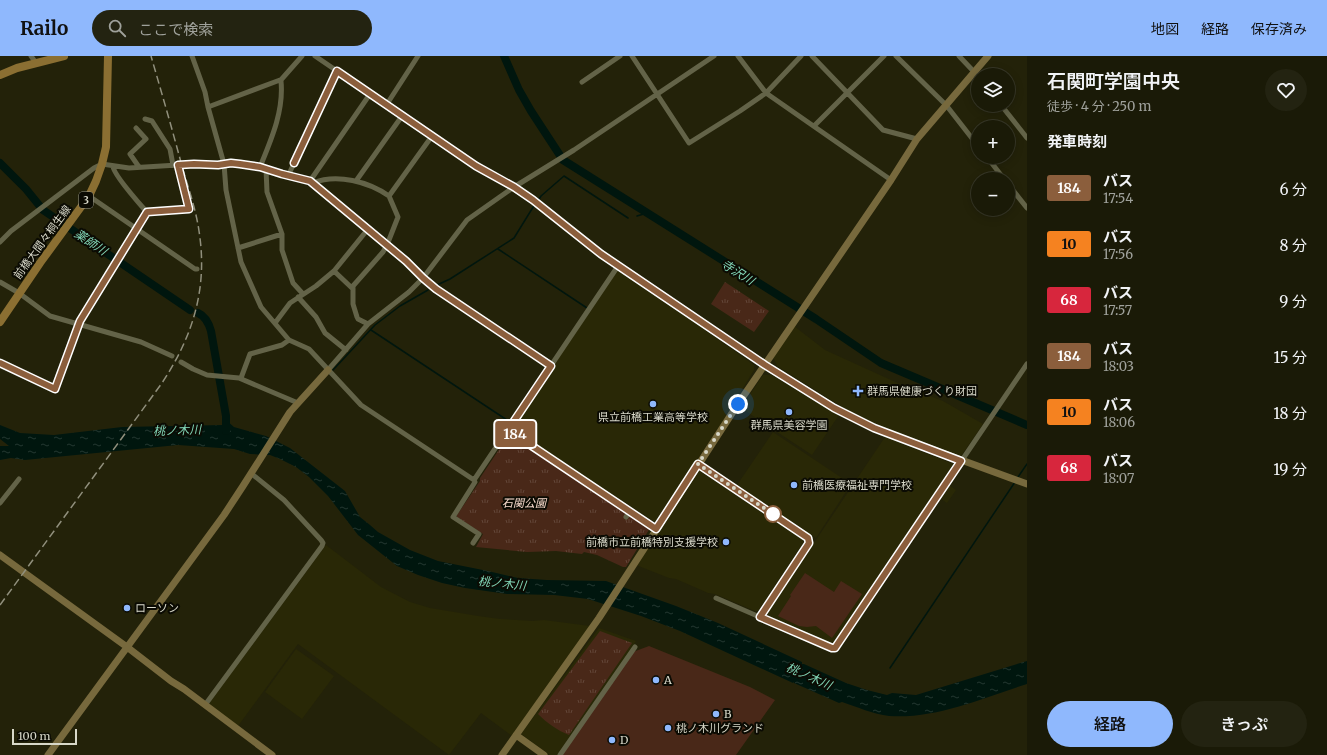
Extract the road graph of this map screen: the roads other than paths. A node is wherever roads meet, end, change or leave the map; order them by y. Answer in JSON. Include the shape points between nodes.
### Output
{"nodes":[{"id":1,"x":31,"y":56,"type":"edge"},
{"id":2,"x":64,"y":56,"type":"edge"},
{"id":3,"x":108,"y":56,"type":"edge"},
{"id":4,"x":192,"y":56,"type":"edge"},
{"id":5,"x":302,"y":56,"type":"edge"},
{"id":6,"x":315,"y":56,"type":"edge"},
{"id":7,"x":418,"y":56,"type":"edge"},
{"id":8,"x":620,"y":56,"type":"edge"},
{"id":9,"x":632,"y":56,"type":"edge"},
{"id":10,"x":714,"y":56,"type":"edge"},
{"id":11,"x":738,"y":56,"type":"edge"},
{"id":12,"x":802,"y":56,"type":"edge"},
{"id":13,"x":812,"y":56,"type":"edge"},
{"id":14,"x":884,"y":56,"type":"edge"},
{"id":15,"x":896,"y":56,"type":"edge"},
{"id":16,"x":959,"y":56,"type":"edge"},
{"id":17,"x":988,"y":56,"type":"edge"},
{"id":18,"x":36,"y":64,"type":"junction"},
{"id":19,"x":980,"y":68,"type":"edge"},
{"id":20,"x":971,"y":69,"type":"edge"},
{"id":21,"x":337,"y":71,"type":"junction"},
{"id":22,"x":0,"y":75,"type":"edge"},
{"id":23,"x":971,"y":79,"type":"edge"},
{"id":24,"x":280,"y":81,"type":"junction"},
{"id":25,"x":582,"y":82,"type":"dead end"},
{"id":26,"x":766,"y":93,"type":"junction"},
{"id":27,"x":847,"y":93,"type":"junction"},
{"id":28,"x":370,"y":94,"type":"junction"},
{"id":29,"x":656,"y":94,"type":"junction"},
{"id":30,"x":387,"y":104,"type":"junction"},
{"id":31,"x":946,"y":106,"type":"junction"},
{"id":32,"x":208,"y":107,"type":"junction"},
{"id":33,"x":1007,"y":112,"type":"edge"},
{"id":34,"x":402,"y":116,"type":"junction"},
{"id":35,"x":145,"y":119,"type":"dead end"},
{"id":36,"x":814,"y":126,"type":"junction"},
{"id":37,"x":136,"y":128,"type":"dead end"},
{"id":38,"x":432,"y":136,"type":"junction"},
{"id":39,"x":971,"y":137,"type":"edge"},
{"id":40,"x":1027,"y":138,"type":"edge"},
{"id":41,"x":917,"y":139,"type":"junction"},
{"id":42,"x":102,"y":164,"type":"junction"},
{"id":43,"x":224,"y":164,"type":"junction"},
{"id":44,"x":992,"y":164,"type":"edge"},
{"id":45,"x":175,"y":165,"type":"junction"},
{"id":46,"x":113,"y":166,"type":"junction"},
{"id":47,"x":139,"y":167,"type":"junction"},
{"id":48,"x":263,"y":168,"type":"junction"},
{"id":49,"x":999,"y":172,"type":"edge"},
{"id":50,"x":288,"y":176,"type":"junction"},
{"id":51,"x":494,"y":176,"type":"joint"},
{"id":52,"x":892,"y":180,"type":"junction"},
{"id":53,"x":356,"y":181,"type":"junction"},
{"id":54,"x":312,"y":182,"type":"junction"},
{"id":55,"x":514,"y":187,"type":"junction"},
{"id":56,"x":1015,"y":193,"type":"edge"},
{"id":57,"x":89,"y":196,"type":"junction"},
{"id":58,"x":389,"y":196,"type":"junction"},
{"id":59,"x":1027,"y":208,"type":"edge"},
{"id":60,"x":147,"y":212,"type":"junction"},
{"id":61,"x":137,"y":229,"type":"junction"},
{"id":62,"x":368,"y":229,"type":"junction"},
{"id":63,"x":282,"y":234,"type":"junction"},
{"id":64,"x":0,"y":242,"type":"edge"},
{"id":65,"x":387,"y":245,"type":"junction"},
{"id":66,"x":238,"y":248,"type":"junction"},
{"id":67,"x":618,"y":266,"type":"junction"},
{"id":68,"x":197,"y":269,"type":"dead end"},
{"id":69,"x":334,"y":271,"type":"junction"},
{"id":70,"x":423,"y":278,"type":"junction"},
{"id":71,"x":0,"y":282,"type":"edge"},
{"id":72,"x":353,"y":290,"type":"junction"},
{"id":73,"x":19,"y":293,"type":"junction"},
{"id":74,"x":301,"y":296,"type":"junction"},
{"id":75,"x":0,"y":322,"type":"edge"},
{"id":76,"x":275,"y":323,"type":"junction"},
{"id":77,"x":78,"y":324,"type":"junction"},
{"id":78,"x":368,"y":324,"type":"junction"},
{"id":79,"x":289,"y":340,"type":"junction"},
{"id":80,"x":346,"y":350,"type":"junction"},
{"id":81,"x":172,"y":356,"type":"dead end"},
{"id":82,"x":181,"y":362,"type":"dead end"},
{"id":83,"x":0,"y":363,"type":"edge"},
{"id":84,"x":1027,"y":364,"type":"edge"},
{"id":85,"x":765,"y":365,"type":"junction"},
{"id":86,"x":551,"y":366,"type":"junction"},
{"id":87,"x":328,"y":370,"type":"junction"},
{"id":88,"x":241,"y":378,"type":"junction"},
{"id":89,"x":298,"y":403,"type":"junction"},
{"id":90,"x":508,"y":430,"type":"junction"},
{"id":91,"x":961,"y":461,"type":"junction"},
{"id":92,"x":698,"y":464,"type":"junction"},
{"id":93,"x":253,"y":471,"type":"junction"},
{"id":94,"x":19,"y":479,"type":"dead end"},
{"id":95,"x":474,"y":480,"type":"junction"},
{"id":96,"x":1027,"y":484,"type":"edge"},
{"id":97,"x":0,"y":503,"type":"edge"},
{"id":98,"x":656,"y":529,"type":"junction"},
{"id":99,"x":473,"y":544,"type":"dead end"},
{"id":100,"x":0,"y":555,"type":"edge"},
{"id":101,"x":716,"y":598,"type":"dead end"},
{"id":102,"x":760,"y":617,"type":"junction"},
{"id":103,"x":127,"y":647,"type":"junction"},
{"id":104,"x":635,"y":647,"type":"dead end"},
{"id":105,"x":205,"y":704,"type":"junction"},
{"id":106,"x":516,"y":735,"type":"junction"},
{"id":107,"x":48,"y":755,"type":"edge"},
{"id":108,"x":272,"y":755,"type":"edge"},
{"id":109,"x":502,"y":755,"type":"edge"},
{"id":110,"x":544,"y":755,"type":"edge"},
{"id":111,"x":560,"y":755,"type":"edge"}],
"edges":[{"from":1,"to":18,"type":"street"},
{"from":2,"to":18,"type":"main road"},
{"from":3,"to":42,"type":"main road","name":"前橋大間々桐生線","number":"3","via":[[106,147]]},
{"from":4,"to":32,"type":"street"},
{"from":5,"to":24,"type":"street"},
{"from":6,"to":21,"type":"street"},
{"from":7,"to":30,"type":"street"},
{"from":8,"to":25,"type":"street"},
{"from":9,"to":29,"type":"street"},
{"from":10,"to":29,"type":"street"},
{"from":11,"to":26,"type":"street"},
{"from":12,"to":26,"type":"street"},
{"from":13,"to":27,"type":"street"},
{"from":14,"to":27,"type":"street"},
{"from":15,"to":31,"type":"street"},
{"from":16,"to":20,"type":"street"},
{"from":17,"to":19,"type":"street"},
{"from":18,"to":22,"type":"main road"},
{"from":21,"to":28,"type":"street"},
{"from":21,"to":50,"type":"street"},
{"from":23,"to":31,"type":"street"},
{"from":24,"to":32,"type":"street"},
{"from":24,"to":48,"type":"street","via":[[282,94]]},
{"from":26,"to":29,"type":"street","via":[[689,143]]},
{"from":26,"to":36,"type":"street"},
{"from":27,"to":36,"type":"street"},
{"from":27,"to":41,"type":"street","via":[[883,130]]},
{"from":28,"to":30,"type":"street"},
{"from":28,"to":54,"type":"street"},
{"from":29,"to":55,"type":"street"},
{"from":30,"to":34,"type":"street"},
{"from":31,"to":39,"type":"street"},
{"from":31,"to":41,"type":"street"},
{"from":32,"to":43,"type":"street"},
{"from":33,"to":40,"type":"street"},
{"from":34,"to":38,"type":"street"},
{"from":34,"to":53,"type":"street"},
{"from":35,"to":45,"type":"street","via":[[152,121],[170,149]]},
{"from":36,"to":52,"type":"street"},
{"from":37,"to":47,"type":"street","via":[[146,139],[130,154]]},
{"from":38,"to":51,"type":"street"},
{"from":38,"to":58,"type":"street"},
{"from":41,"to":52,"type":"street"},
{"from":42,"to":46,"type":"street"},
{"from":42,"to":57,"type":"main road","name":"前橋大間々桐生線","number":"3"},
{"from":42,"to":64,"type":"street","via":[[11,230]]},
{"from":43,"to":45,"type":"street"},
{"from":43,"to":48,"type":"street"},
{"from":43,"to":66,"type":"street","via":[[226,190]]},
{"from":44,"to":49,"type":"street"},
{"from":45,"to":47,"type":"street"},
{"from":45,"to":60,"type":"street","via":[[189,209]]},
{"from":46,"to":47,"type":"street"},
{"from":46,"to":60,"type":"street","via":[[118,177]]},
{"from":48,"to":50,"type":"street"},
{"from":48,"to":63,"type":"street","via":[[267,192]]},
{"from":50,"to":54,"type":"street"},
{"from":51,"to":55,"type":"street"},
{"from":52,"to":85,"type":"street"},
{"from":53,"to":54,"type":"street","via":[[333,179]]},
{"from":53,"to":58,"type":"street"},
{"from":54,"to":62,"type":"street"},
{"from":55,"to":67,"type":"street"},
{"from":55,"to":70,"type":"street","via":[[467,220]]},
{"from":56,"to":59,"type":"street"},
{"from":57,"to":61,"type":"street"},
{"from":57,"to":73,"type":"main road","name":"前橋大間々桐生線","number":"3"},
{"from":58,"to":65,"type":"street","via":[[398,217]]},
{"from":60,"to":61,"type":"street"},
{"from":61,"to":68,"type":"street"},
{"from":61,"to":77,"type":"street"},
{"from":62,"to":65,"type":"street"},
{"from":62,"to":69,"type":"street"},
{"from":63,"to":66,"type":"street"},
{"from":63,"to":74,"type":"street","via":[[282,250],[293,283]]},
{"from":65,"to":70,"type":"street"},
{"from":65,"to":72,"type":"street","via":[[353,286]]},
{"from":66,"to":76,"type":"street","via":[[241,262],[261,307]]},
{"from":67,"to":85,"type":"street"},
{"from":67,"to":86,"type":"street"},
{"from":69,"to":72,"type":"street"},
{"from":69,"to":74,"type":"street"},
{"from":70,"to":78,"type":"street"},
{"from":70,"to":86,"type":"street"},
{"from":71,"to":73,"type":"street"},
{"from":72,"to":78,"type":"street","via":[[353,304],[357,317]]},
{"from":73,"to":75,"type":"main road","name":"前橋大間々桐生線","number":"3"},
{"from":73,"to":77,"type":"street","via":[[50,316]]},
{"from":74,"to":76,"type":"street","via":[[290,303]]},
{"from":74,"to":80,"type":"street","via":[[325,333]]},
{"from":76,"to":79,"type":"street"},
{"from":77,"to":81,"type":"street","via":[[141,342]]},
{"from":77,"to":83,"type":"street","via":[[55,389]]},
{"from":78,"to":80,"type":"street"},
{"from":79,"to":87,"type":"street","via":[[309,349]]},
{"from":79,"to":88,"type":"street","via":[[282,345],[250,354]]},
{"from":80,"to":87,"type":"street"},
{"from":82,"to":88,"type":"street","via":[[206,375]]},
{"from":84,"to":91,"type":"street"},
{"from":85,"to":91,"type":"street","via":[[854,419]]},
{"from":85,"to":92,"type":"street"},
{"from":86,"to":90,"type":"street"},
{"from":87,"to":89,"type":"street"},
{"from":87,"to":95,"type":"street","via":[[361,405]]},
{"from":88,"to":89,"type":"street"},
{"from":89,"to":93,"type":"street"},
{"from":90,"to":95,"type":"street"},
{"from":90,"to":98,"type":"street","via":[[628,514]]},
{"from":91,"to":96,"type":"street"},
{"from":91,"to":102,"type":"street","via":[[835,648]]},
{"from":92,"to":98,"type":"street"},
{"from":92,"to":102,"type":"street","via":[[809,541]]},
{"from":93,"to":103,"type":"street","via":[[224,515]]},
{"from":93,"to":105,"type":"street","via":[[284,500],[323,543]]},
{"from":94,"to":97,"type":"street"},
{"from":95,"to":99,"type":"street","via":[[453,516],[479,534]]},
{"from":98,"to":106,"type":"street","via":[[601,614]]},
{"from":100,"to":103,"type":"street"},
{"from":101,"to":102,"type":"street"},
{"from":103,"to":105,"type":"street"},
{"from":103,"to":107,"type":"street"},
{"from":104,"to":111,"type":"street"},
{"from":105,"to":108,"type":"street"},
{"from":106,"to":109,"type":"street"},
{"from":106,"to":110,"type":"street"}]}
